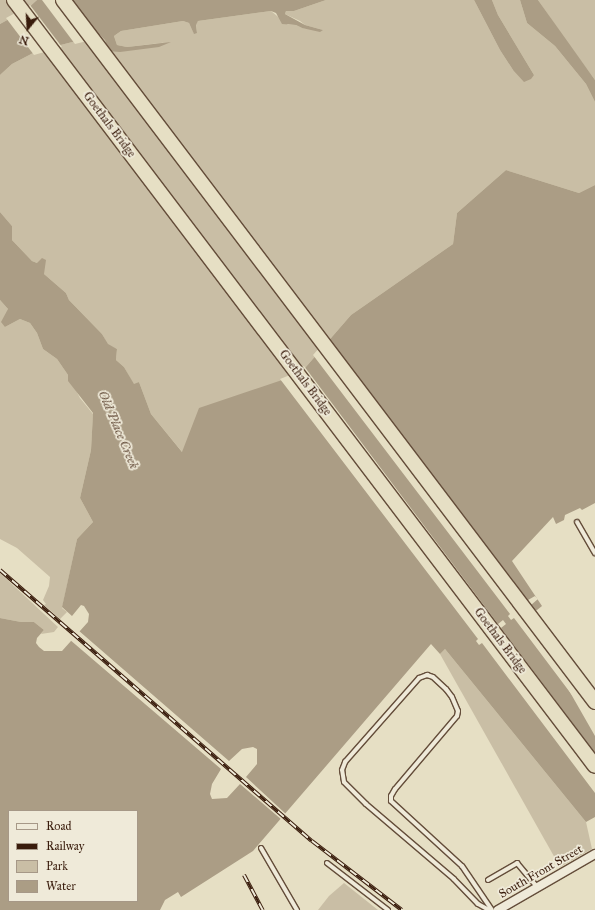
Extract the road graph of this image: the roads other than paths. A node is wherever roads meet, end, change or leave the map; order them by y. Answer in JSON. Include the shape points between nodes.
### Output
{"nodes":[{"id":1,"x":14,"y":0,"type":"edge"},
{"id":2,"x":62,"y":0,"type":"edge"},
{"id":3,"x":577,"y":522,"type":"dead end"},
{"id":4,"x":595,"y":553,"type":"edge"},
{"id":5,"x":595,"y":702,"type":"edge"},
{"id":6,"x":595,"y":766,"type":"edge"},
{"id":7,"x":261,"y":848,"type":"dead end"},
{"id":8,"x":595,"y":854,"type":"edge"},
{"id":9,"x":327,"y":863,"type":"dead end"},
{"id":10,"x":488,"y":880,"type":"dead end"},
{"id":11,"x":537,"y":888,"type":"junction"},
{"id":12,"x":298,"y":910,"type":"edge"},
{"id":13,"x":388,"y":910,"type":"edge"},
{"id":14,"x":491,"y":910,"type":"edge"},
{"id":15,"x":498,"y":910,"type":"edge"}],
"edges":[{"from":1,"to":6,"type":"highway","name":"Goethals Bridge"},
{"from":2,"to":5,"type":"highway"},
{"from":3,"to":4,"type":"lane"},
{"from":7,"to":12,"type":"lane"},
{"from":8,"to":11,"type":"street","name":"South Front Street"},
{"from":9,"to":13,"type":"lane"},
{"from":10,"to":11,"type":"lane","via":[[517,863]]},
{"from":11,"to":15,"type":"street","name":"South Front Street"},
{"from":14,"to":14,"type":"lane","via":[[462,866],[391,800],[395,789],[457,716],[458,711],[446,689],[427,675],[419,678],[345,762],[342,770],[344,782],[478,904]]}]}
